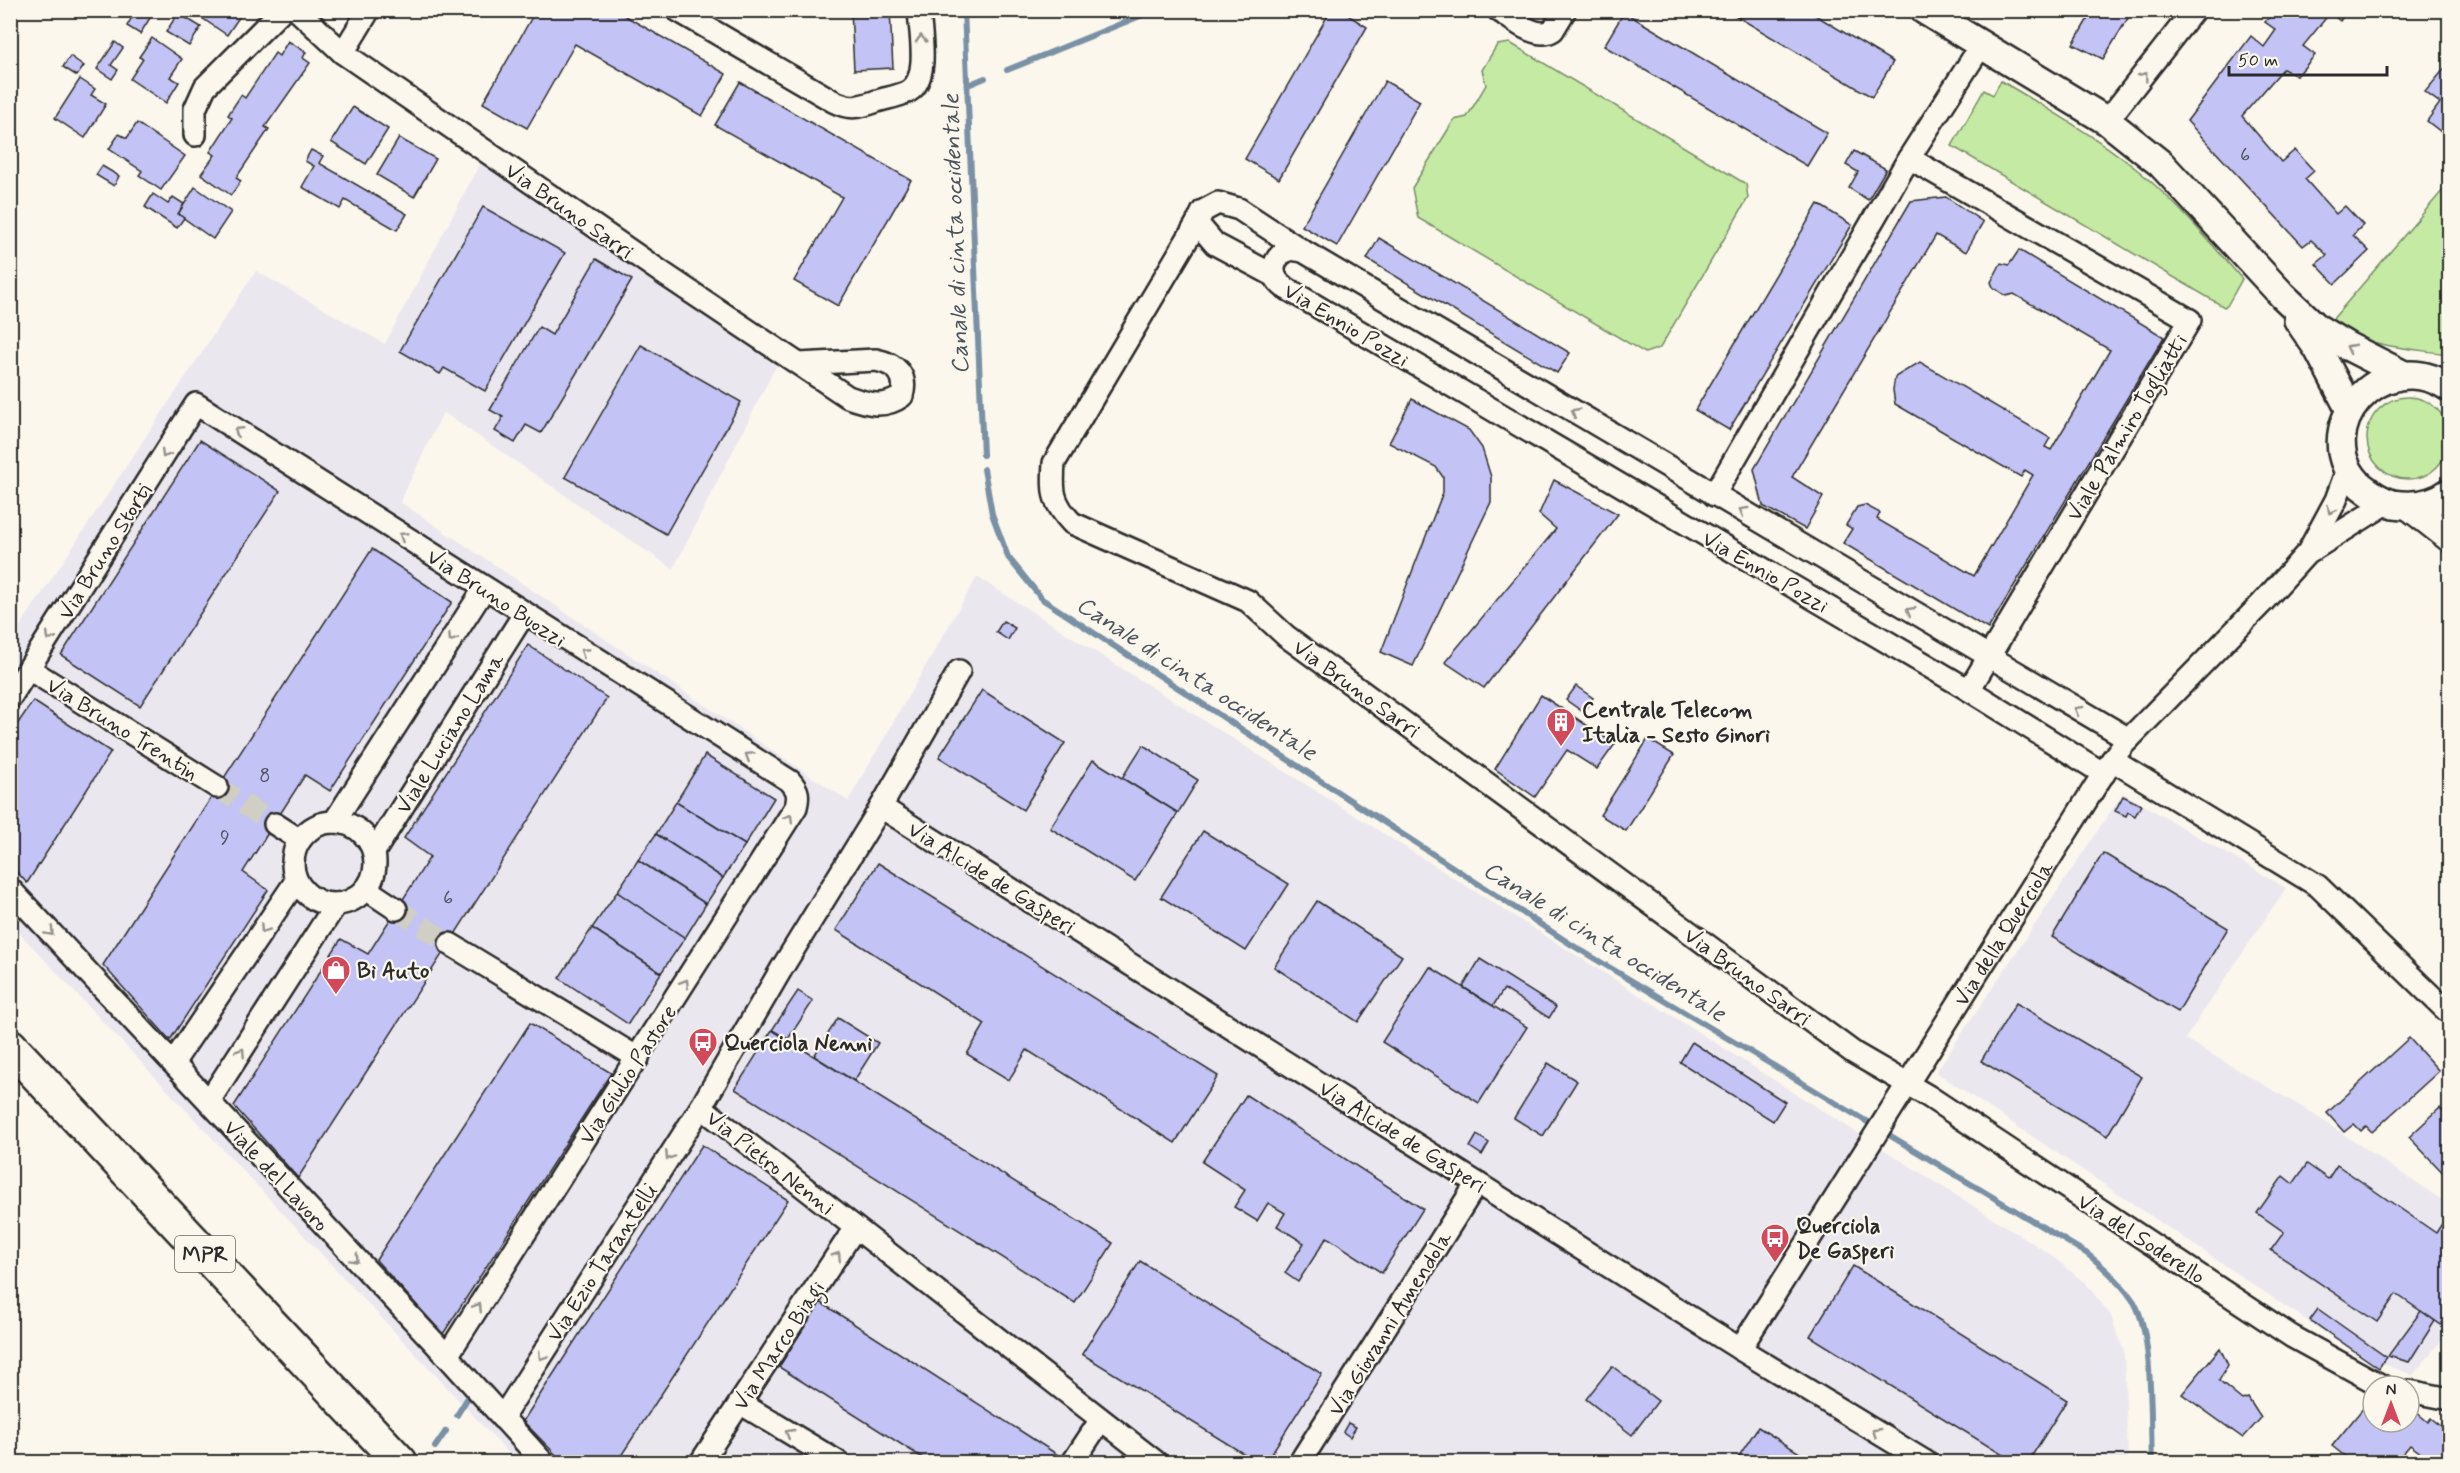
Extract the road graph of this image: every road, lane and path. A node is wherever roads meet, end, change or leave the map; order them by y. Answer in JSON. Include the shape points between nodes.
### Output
{"nodes":[{"id":1,"x":282,"y":10,"type":"edge"},
{"id":2,"x":297,"y":10,"type":"edge"},
{"id":3,"x":369,"y":10,"type":"edge"},
{"id":4,"x":677,"y":10,"type":"edge"},
{"id":5,"x":920,"y":10,"type":"edge"},
{"id":6,"x":1565,"y":10,"type":"edge"},
{"id":7,"x":1924,"y":10,"type":"edge"},
{"id":8,"x":2194,"y":10,"type":"edge"},
{"id":9,"x":1503,"y":12,"type":"edge"},
{"id":10,"x":1982,"y":44,"type":"junction"},
{"id":11,"x":343,"y":53,"type":"junction"},
{"id":12,"x":2107,"y":121,"type":"junction"},
{"id":13,"x":195,"y":135,"type":"dead end"},
{"id":14,"x":1909,"y":158,"type":"junction"},
{"id":15,"x":1197,"y":223,"type":"junction"},
{"id":16,"x":1303,"y":251,"type":"junction"},
{"id":17,"x":1275,"y":276,"type":"junction"},
{"id":18,"x":2283,"y":296,"type":"junction"},
{"id":19,"x":799,"y":364,"type":"dead end"},
{"id":20,"x":2402,"y":374,"type":"junction"},
{"id":21,"x":2443,"y":380,"type":"edge"},
{"id":22,"x":196,"y":404,"type":"joint"},
{"id":23,"x":2350,"y":410,"type":"junction"},
{"id":24,"x":2348,"y":466,"type":"junction"},
{"id":25,"x":2450,"y":492,"type":"edge"},
{"id":26,"x":1714,"y":495,"type":"junction"},
{"id":27,"x":2398,"y":504,"type":"junction"},
{"id":28,"x":2450,"y":538,"type":"edge"},
{"id":29,"x":2308,"y":552,"type":"junction"},
{"id":30,"x":484,"y":589,"type":"junction"},
{"id":31,"x":524,"y":614,"type":"junction"},
{"id":32,"x":1988,"y":657,"type":"junction"},
{"id":33,"x":29,"y":669,"type":"junction"},
{"id":34,"x":959,"y":671,"type":"dead end"},
{"id":35,"x":1969,"y":690,"type":"junction"},
{"id":36,"x":10,"y":698,"type":"edge"},
{"id":37,"x":2129,"y":739,"type":"junction"},
{"id":38,"x":2108,"y":767,"type":"junction"},
{"id":39,"x":217,"y":787,"type":"tunnel mouth"},
{"id":40,"x":797,"y":789,"type":"joint"},
{"id":41,"x":881,"y":807,"type":"junction"},
{"id":42,"x":334,"y":822,"type":"junction"},
{"id":43,"x":275,"y":824,"type":"tunnel mouth"},
{"id":44,"x":300,"y":840,"type":"junction"},
{"id":45,"x":374,"y":852,"type":"junction"},
{"id":46,"x":296,"y":881,"type":"junction"},
{"id":47,"x":10,"y":889,"type":"edge"},
{"id":48,"x":366,"y":889,"type":"junction"},
{"id":49,"x":336,"y":904,"type":"junction"},
{"id":50,"x":396,"y":909,"type":"tunnel mouth"},
{"id":51,"x":450,"y":944,"type":"tunnel mouth"},
{"id":52,"x":2449,"y":1011,"type":"edge"},
{"id":53,"x":10,"y":1046,"type":"edge"},
{"id":54,"x":638,"y":1058,"type":"junction"},
{"id":55,"x":173,"y":1063,"type":"junction"},
{"id":56,"x":1907,"y":1083,"type":"junction"},
{"id":57,"x":209,"y":1101,"type":"junction"},
{"id":58,"x":701,"y":1107,"type":"junction"},
{"id":59,"x":1477,"y":1183,"type":"junction"},
{"id":60,"x":855,"y":1228,"type":"junction"},
{"id":61,"x":1740,"y":1349,"type":"junction"},
{"id":62,"x":447,"y":1356,"type":"junction"},
{"id":63,"x":2361,"y":1374,"type":"edge"},
{"id":64,"x":2421,"y":1393,"type":"edge"},
{"id":65,"x":2450,"y":1399,"type":"edge"},
{"id":66,"x":740,"y":1403,"type":"junction"},
{"id":67,"x":502,"y":1418,"type":"junction"},
{"id":68,"x":1100,"y":1421,"type":"junction"},
{"id":69,"x":400,"y":1462,"type":"edge"},
{"id":70,"x":543,"y":1462,"type":"edge"},
{"id":71,"x":701,"y":1462,"type":"edge"},
{"id":72,"x":838,"y":1462,"type":"edge"},
{"id":73,"x":1073,"y":1462,"type":"edge"},
{"id":74,"x":1156,"y":1462,"type":"edge"},
{"id":75,"x":1300,"y":1462,"type":"edge"},
{"id":76,"x":1926,"y":1462,"type":"edge"}],
"edges":[{"from":1,"to":13,"type":"street","via":[[206,87],[195,109]]},
{"from":2,"to":11,"type":"street","name":"Via Bruno Sarri"},
{"from":3,"to":11,"type":"street"},
{"from":4,"to":5,"type":"street","one_way":true,"via":[[849,108],[909,90],[918,82],[922,68]]},
{"from":6,"to":9,"type":"street","via":[[1549,33],[1535,32]]},
{"from":7,"to":10,"type":"street"},
{"from":12,"to":8,"type":"street","one_way":true},
{"from":10,"to":12,"type":"street"},
{"from":10,"to":14,"type":"street"},
{"from":11,"to":19,"type":"street","name":"Via Bruno Sarri"},
{"from":12,"to":18,"type":"street","via":[[2161,164]]},
{"from":14,"to":26,"type":"street"},
{"from":14,"to":32,"type":"street","name":"Viale Palmiro Togliatti","via":[[2190,320]]},
{"from":15,"to":16,"type":"street","name":"Via Bruno Sarri","via":[[1203,212],[1218,203],[1239,209]]},
{"from":15,"to":17,"type":"street","via":[[1215,244]]},
{"from":15,"to":56,"type":"street","name":"Via Bruno Sarri","via":[[1054,463],[1052,491],[1060,510],[1072,523],[1248,601],[1286,636],[1739,969],[1854,1053]]},
{"from":16,"to":17,"type":"street","name":"Via Ennio Pozzi","via":[[1290,249],[1278,256]]},
{"from":26,"to":16,"type":"street","name":"Via Ennio Pozzi","one_way":true},
{"from":17,"to":35,"type":"street","name":"Via Ennio Pozzi","via":[[1284,287]]},
{"from":20,"to":18,"type":"street","one_way":true,"via":[[2317,328]]},
{"from":18,"to":23,"type":"street","via":[[2318,349]]},
{"from":20,"to":21,"type":"street"},
{"from":20,"to":23,"type":"street","via":[[2372,386]]},
{"from":30,"to":22,"type":"street","name":"Via Bruno Buozzi","one_way":true},
{"from":22,"to":33,"type":"street","name":"Via Bruno Storti","one_way":true},
{"from":23,"to":24,"type":"street","via":[[2342,438]]},
{"from":24,"to":27,"type":"street","via":[[2371,495]]},
{"from":24,"to":29,"type":"street","name":"Via della Querciola","one_way":true,"via":[[2336,500]]},
{"from":25,"to":27,"type":"street","name":"Via della Querciola","via":[[2427,504]]},
{"from":32,"to":26,"type":"street","name":"Via Ennio Pozzi","one_way":true},
{"from":27,"to":28,"type":"street"},
{"from":27,"to":29,"type":"street","name":"Via della Querciola"},
{"from":29,"to":37,"type":"street","name":"Via della Querciola"},
{"from":30,"to":31,"type":"street","name":"Via Bruno Buozzi"},
{"from":30,"to":42,"type":"street","one_way":true},
{"from":40,"to":31,"type":"street","name":"Via Bruno Buozzi","one_way":true},
{"from":31,"to":45,"type":"street","name":"Viale Luciano Lama"},
{"from":32,"to":35,"type":"street","name":"Viale Palmiro Togliatti"},
{"from":37,"to":32,"type":"street","name":"Via Ennio Pozzi","one_way":true},
{"from":33,"to":36,"type":"street","name":"Via Bruno Storti"},
{"from":33,"to":39,"type":"street","name":"Via Bruno Trentin"},
{"from":34,"to":41,"type":"street","name":"Via Pietro Nenni"},
{"from":35,"to":38,"type":"street","name":"Via Ennio Pozzi"},
{"from":37,"to":38,"type":"street","name":"Via della Querciola"},
{"from":38,"to":52,"type":"street","name":"Via Ennio Pozzi","via":[[2318,886]]},
{"from":38,"to":56,"type":"street","name":"Via della Querciola"},
{"from":54,"to":40,"type":"street","name":"Via Giulio Pastore","one_way":true,"via":[[796,807]]},
{"from":41,"to":58,"type":"street","name":"Via Pietro Nenni"},
{"from":41,"to":59,"type":"street","name":"Via Alcide de Gasperi"},
{"from":42,"to":44,"type":"street","via":[[316,826]]},
{"from":42,"to":45,"type":"street","via":[[358,830]]},
{"from":43,"to":44,"type":"street"},
{"from":44,"to":46,"type":"street","via":[[293,858]]},
{"from":45,"to":48,"type":"street","name":"Viale Luciano Lama","via":[[375,870]]},
{"from":46,"to":49,"type":"street","via":[[313,898]]},
{"from":46,"to":55,"type":"street","one_way":true},
{"from":47,"to":55,"type":"street","name":"Viale del Lavoro","one_way":true},
{"from":48,"to":49,"type":"street","via":[[351,901]]},
{"from":48,"to":50,"type":"street"},
{"from":57,"to":49,"type":"street","one_way":true},
{"from":51,"to":54,"type":"street"},
{"from":53,"to":69,"type":"main road","number":"MPR"},
{"from":62,"to":54,"type":"street","name":"Via Giulio Pastore","one_way":true},
{"from":55,"to":57,"type":"street","name":"Viale del Lavoro"},
{"from":56,"to":61,"type":"street","name":"Via della Querciola"},
{"from":56,"to":63,"type":"street","name":"Via del Soderello","via":[[2291,1336]]},
{"from":57,"to":62,"type":"street","name":"Viale del Lavoro","one_way":true},
{"from":58,"to":60,"type":"street","name":"Via Pietro Nenni"},
{"from":58,"to":67,"type":"street","name":"Via Ezio Tarantelli","one_way":true},
{"from":59,"to":61,"type":"street","name":"Via Alcide de Gasperi"},
{"from":59,"to":75,"type":"street","name":"Via Giovanni Amendola"},
{"from":66,"to":60,"type":"street","name":"Via Marco Biagi","one_way":true},
{"from":60,"to":68,"type":"street","name":"Via Pietro Nenni"},
{"from":76,"to":61,"type":"street","name":"Via Alcide de Gasperi","one_way":true},
{"from":62,"to":67,"type":"street","name":"Viale del Lavoro"},
{"from":64,"to":65,"type":"street"},
{"from":66,"to":71,"type":"street","name":"Via Marco Biagi"},
{"from":72,"to":66,"type":"street","one_way":true},
{"from":67,"to":70,"type":"street","name":"Viale del Lavoro"},
{"from":68,"to":73,"type":"street"},
{"from":68,"to":74,"type":"street","name":"Via Pietro Nenni"}]}
